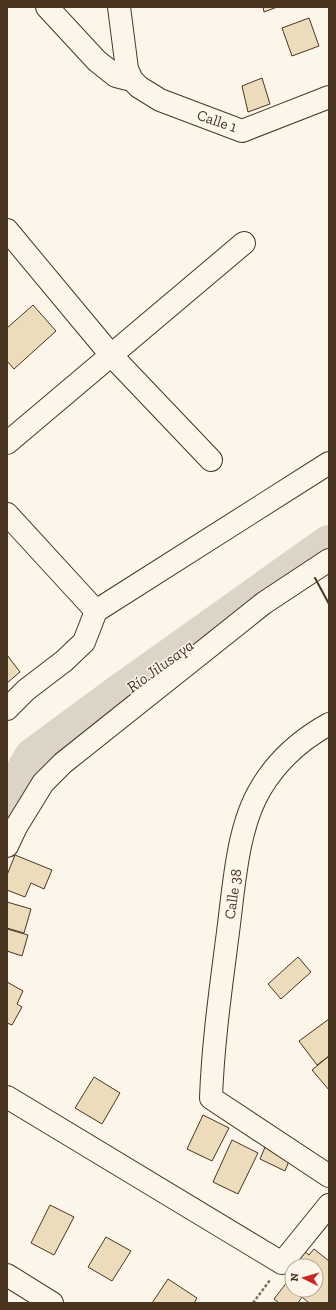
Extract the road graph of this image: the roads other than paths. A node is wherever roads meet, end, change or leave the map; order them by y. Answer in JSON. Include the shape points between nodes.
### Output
{"nodes":[{"id":1,"x":47,"y":7,"type":"edge"},
{"id":2,"x":118,"y":7,"type":"edge"},
{"id":3,"x":132,"y":80,"type":"junction"},
{"id":4,"x":329,"y":97,"type":"edge"},
{"id":5,"x":7,"y":230,"type":"edge"},
{"id":6,"x":244,"y":243,"type":"dead end"},
{"id":7,"x":111,"y":355,"type":"junction"},
{"id":8,"x":7,"y":443,"type":"edge"},
{"id":9,"x":211,"y":460,"type":"dead end"},
{"id":10,"x":329,"y":463,"type":"edge"},
{"id":11,"x":7,"y":514,"type":"edge"},
{"id":12,"x":329,"y":560,"type":"edge"},
{"id":13,"x":96,"y":611,"type":"junction"},
{"id":14,"x":7,"y":709,"type":"edge"},
{"id":15,"x":329,"y":724,"type":"edge"},
{"id":16,"x":7,"y":846,"type":"edge"},
{"id":17,"x":7,"y":1097,"type":"edge"},
{"id":18,"x":329,"y":1176,"type":"edge"},
{"id":19,"x":329,"y":1205,"type":"edge"},
{"id":20,"x":7,"y":1275,"type":"edge"},
{"id":21,"x":52,"y":1303,"type":"edge"}],
"edges":[{"from":1,"to":3,"type":"street","via":[[97,61],[116,76]]},
{"from":2,"to":3,"type":"street","via":[[127,69]]},
{"from":3,"to":4,"type":"street","name":"Calle 1","via":[[160,100],[242,131]]},
{"from":5,"to":7,"type":"street"},
{"from":6,"to":7,"type":"street"},
{"from":7,"to":8,"type":"street"},
{"from":7,"to":9,"type":"street"},
{"from":10,"to":13,"type":"street"},
{"from":11,"to":13,"type":"street"},
{"from":12,"to":16,"type":"street","via":[[264,603],[63,763],[43,782]]},
{"from":13,"to":14,"type":"street","via":[[84,642]]},
{"from":15,"to":18,"type":"street","name":"Calle 38","via":[[294,748],[274,769],[260,788],[244,831],[236,872],[216,1025],[211,1098]]},
{"from":17,"to":19,"type":"street","via":[[282,1263]]},
{"from":20,"to":21,"type":"street"}]}
